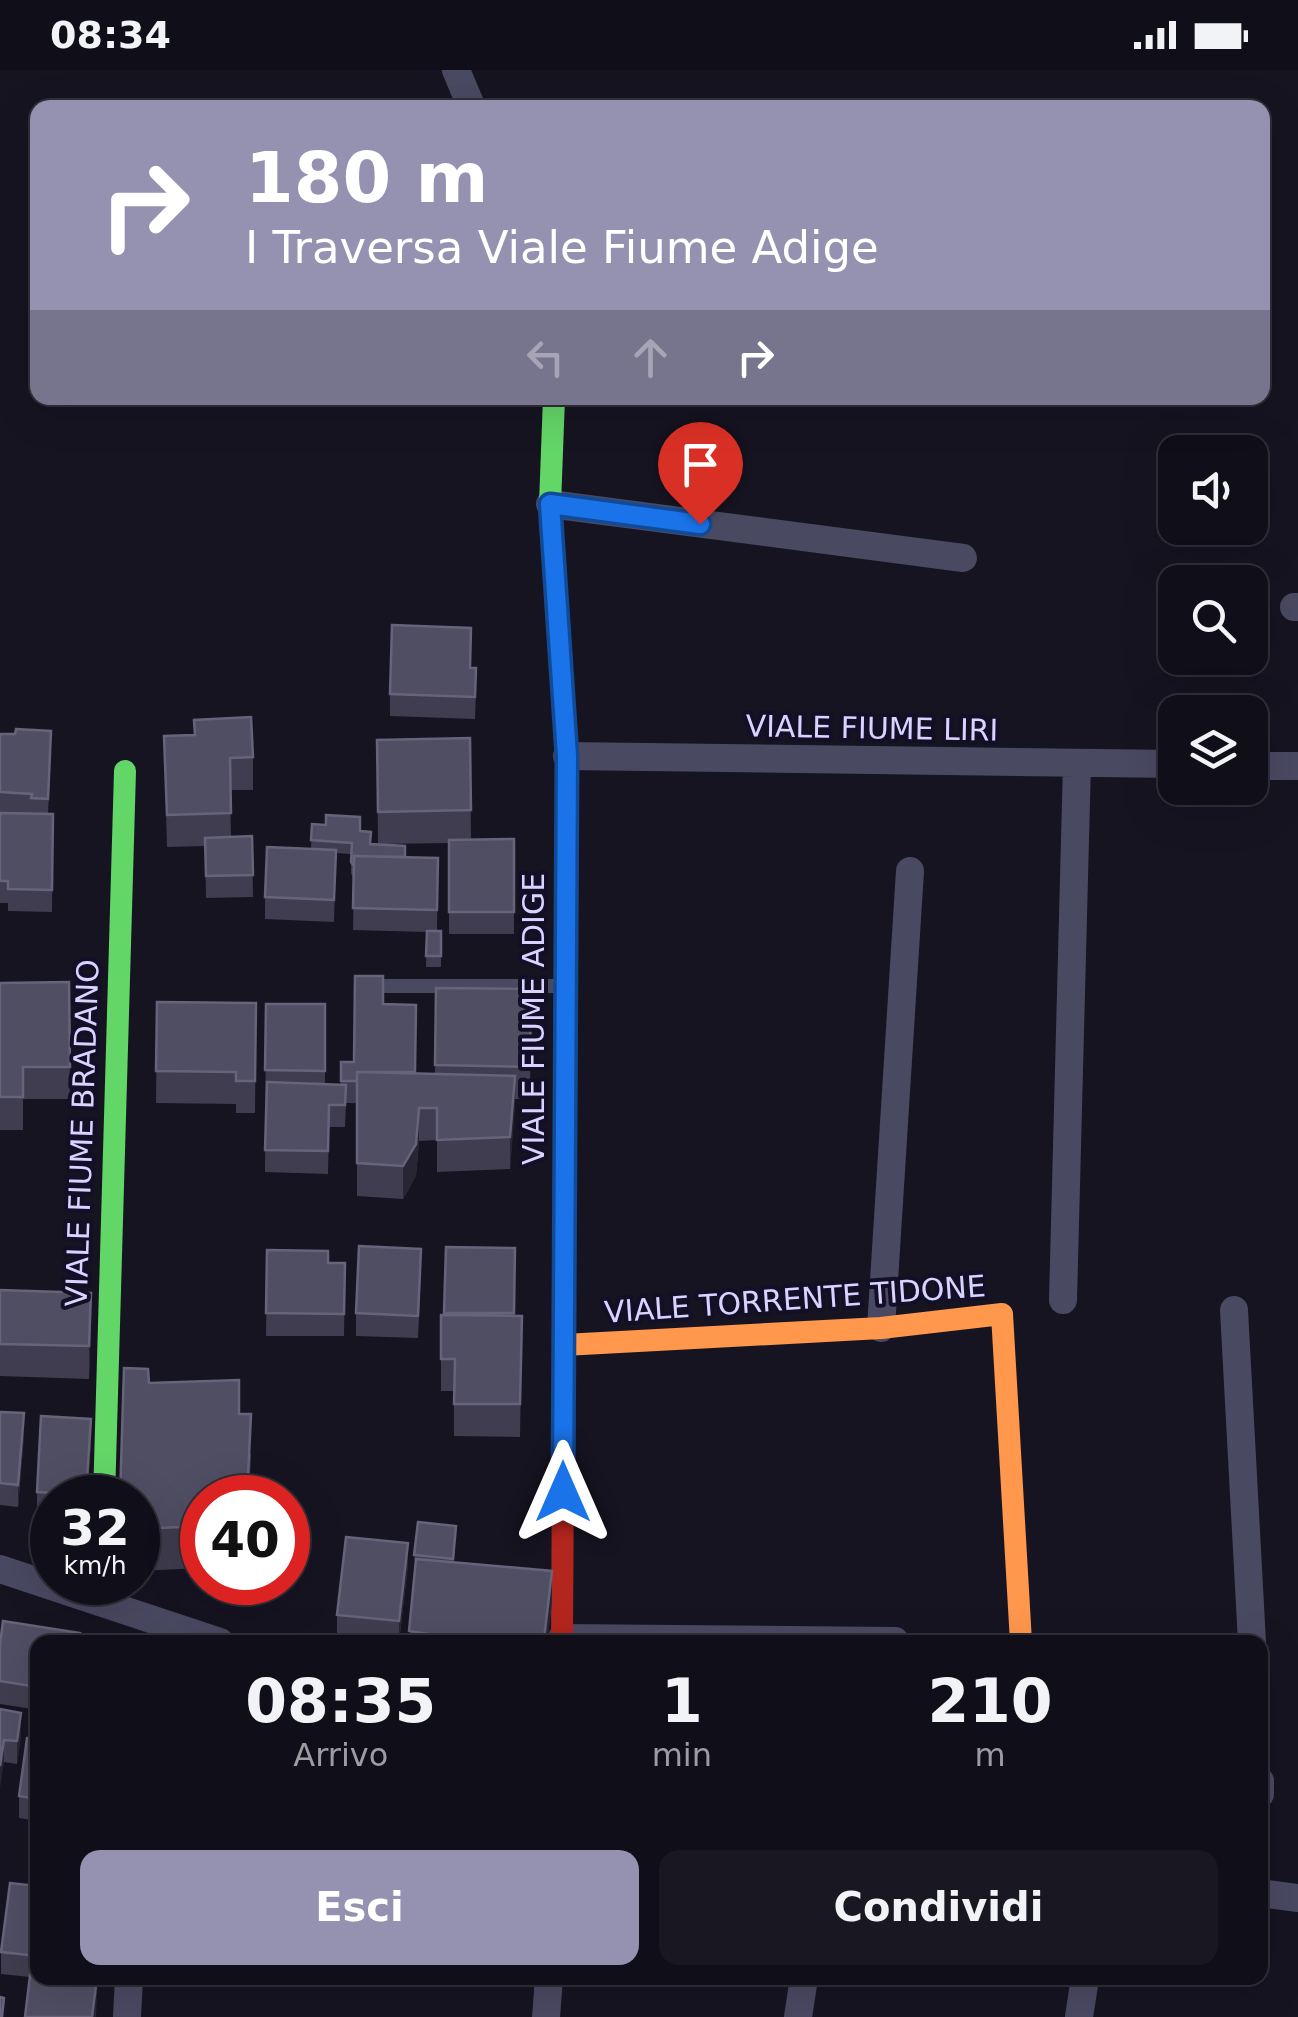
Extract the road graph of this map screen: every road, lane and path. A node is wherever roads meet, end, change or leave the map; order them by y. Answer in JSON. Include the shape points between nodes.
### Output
{"nodes":[{"id":1,"x":456,"y":70,"type":"edge"},
{"id":2,"x":469,"y":100,"type":"edge"},
{"id":3,"x":554,"y":405,"type":"edge"},
{"id":4,"x":550,"y":504,"type":"junction"},
{"id":5,"x":963,"y":558,"type":"dead end"},
{"id":6,"x":567,"y":756,"type":"junction"},
{"id":7,"x":1077,"y":763,"type":"junction"},
{"id":8,"x":1158,"y":764,"type":"edge"},
{"id":9,"x":1268,"y":766,"type":"edge"},
{"id":10,"x":1298,"y":766,"type":"edge"},
{"id":11,"x":125,"y":771,"type":"dead end"},
{"id":12,"x":910,"y":871,"type":"dead end"},
{"id":13,"x":361,"y":986,"type":"edge"},
{"id":14,"x":565,"y":986,"type":"junction"},
{"id":15,"x":1062,"y":1300,"type":"dead end"},
{"id":16,"x":1234,"y":1310,"type":"dead end"},
{"id":17,"x":880,"y":1328,"type":"junction"},
{"id":18,"x":564,"y":1345,"type":"junction"},
{"id":19,"x":105,"y":1475,"type":"edge"},
{"id":20,"x":0,"y":1570,"type":"edge"},
{"id":21,"x":30,"y":1577,"type":"edge"},
{"id":22,"x":114,"y":1605,"type":"edge"},
{"id":23,"x":141,"y":1629,"type":"edge"},
{"id":24,"x":177,"y":1635,"type":"edge"},
{"id":25,"x":562,"y":1635,"type":"edge"},
{"id":26,"x":1021,"y":1635,"type":"edge"},
{"id":27,"x":1252,"y":1635,"type":"edge"},
{"id":28,"x":1268,"y":1894,"type":"edge"},
{"id":29,"x":1298,"y":1898,"type":"edge"},
{"id":30,"x":128,"y":1985,"type":"edge"},
{"id":31,"x":548,"y":1985,"type":"edge"},
{"id":32,"x":803,"y":1985,"type":"edge"},
{"id":33,"x":1084,"y":1985,"type":"edge"},
{"id":34,"x":127,"y":2017,"type":"edge"},
{"id":35,"x":546,"y":2017,"type":"edge"},
{"id":36,"x":798,"y":2017,"type":"edge"},
{"id":37,"x":1079,"y":2017,"type":"edge"}],
"edges":[{"from":1,"to":2,"type":"street"},
{"from":3,"to":4,"type":"street","name":"VIALE FIUME ADIGE"},
{"from":4,"to":5,"type":"street"},
{"from":4,"to":6,"type":"street","name":"VIALE FIUME ADIGE"},
{"from":6,"to":7,"type":"street","name":"VIALE FIUME LIRI"},
{"from":6,"to":14,"type":"street","name":"VIALE FIUME ADIGE"},
{"from":7,"to":8,"type":"street","name":"VIALE FIUME LIRI"},
{"from":7,"to":15,"type":"street"},
{"from":9,"to":10,"type":"street"},
{"from":11,"to":19,"type":"street","name":"VIALE FIUME BRADANO"},
{"from":12,"to":17,"type":"street"},
{"from":13,"to":14,"type":"lane"},
{"from":14,"to":18,"type":"street","name":"VIALE FIUME ADIGE"},
{"from":16,"to":27,"type":"street"},
{"from":17,"to":18,"type":"street","name":"VIALE TORRENTE TIDONE"},
{"from":17,"to":26,"type":"street","name":"VIALE TORRENTE TIDONE","via":[[1002,1314]]},
{"from":18,"to":25,"type":"street","name":"VIALE FIUME ADIGE"},
{"from":20,"to":21,"type":"street"},
{"from":22,"to":23,"type":"street"},
{"from":23,"to":24,"type":"street"},
{"from":28,"to":29,"type":"street"},
{"from":30,"to":34,"type":"street"},
{"from":31,"to":35,"type":"street"},
{"from":32,"to":36,"type":"street"},
{"from":33,"to":37,"type":"street"}]}
